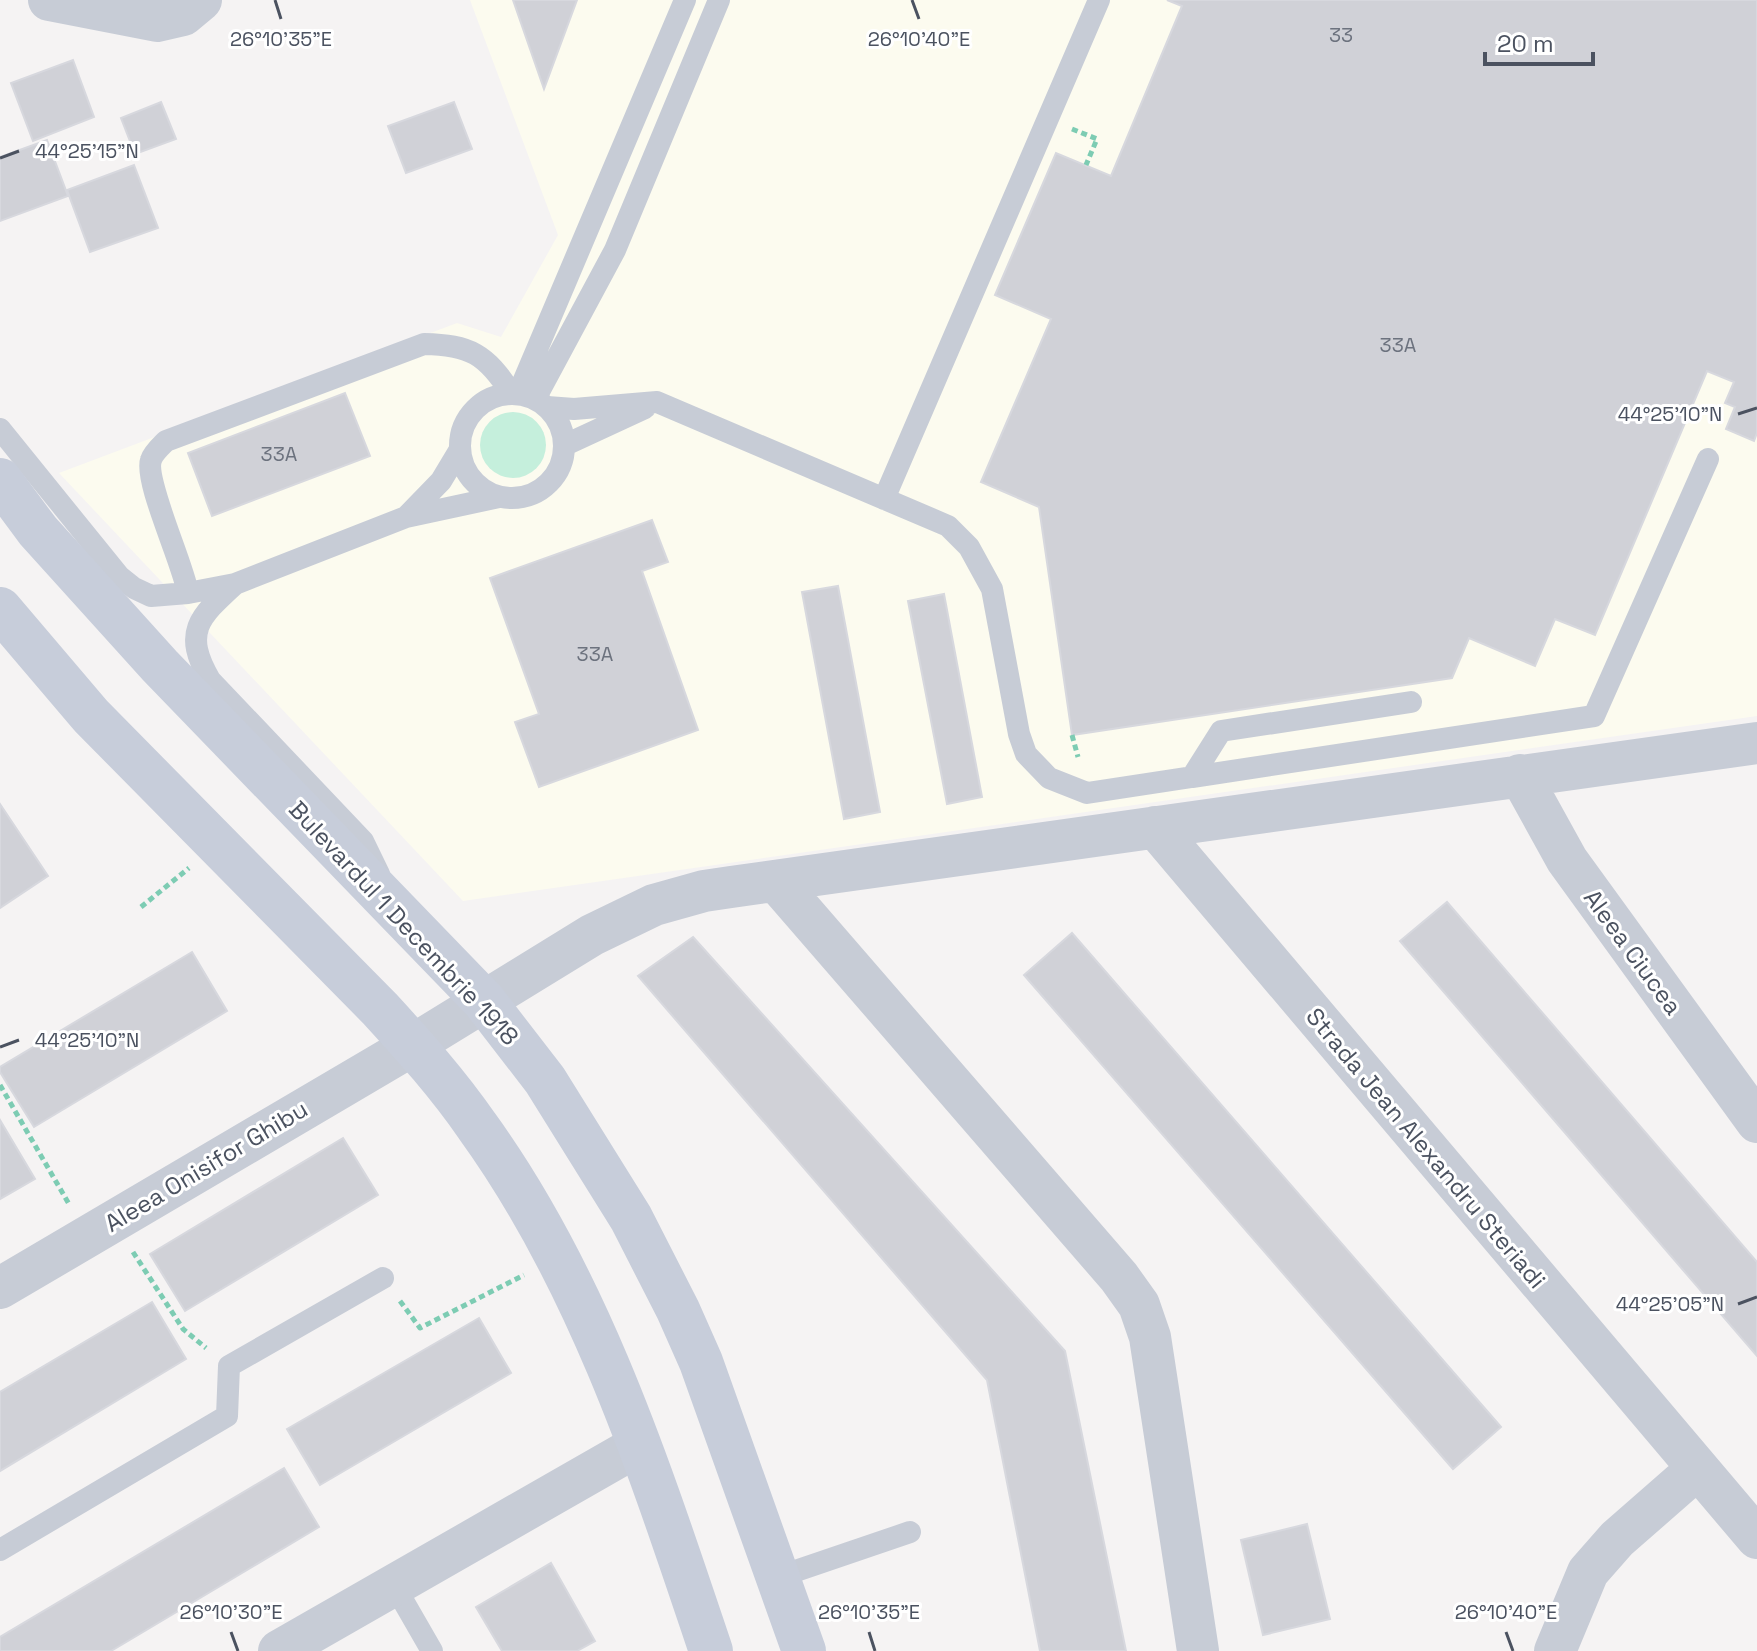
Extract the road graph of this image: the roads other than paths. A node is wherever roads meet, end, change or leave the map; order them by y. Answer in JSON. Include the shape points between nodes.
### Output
{"nodes":[{"id":1,"x":49,"y":0,"type":"edge"},
{"id":2,"x":201,"y":0,"type":"edge"},
{"id":3,"x":672,"y":0,"type":"edge"},
{"id":4,"x":685,"y":0,"type":"edge"},
{"id":5,"x":719,"y":0,"type":"edge"},
{"id":6,"x":1099,"y":0,"type":"edge"},
{"id":7,"x":669,"y":38,"type":"junction"},
{"id":8,"x":528,"y":398,"type":"junction"},
{"id":9,"x":657,"y":402,"type":"junction"},
{"id":10,"x":0,"y":429,"type":"edge"},
{"id":11,"x":565,"y":445,"type":"junction"},
{"id":12,"x":459,"y":451,"type":"junction"},
{"id":13,"x":1708,"y":459,"type":"dead end"},
{"id":14,"x":0,"y":480,"type":"edge"},
{"id":15,"x":499,"y":497,"type":"junction"},
{"id":16,"x":884,"y":499,"type":"junction"},
{"id":17,"x":406,"y":517,"type":"junction"},
{"id":18,"x":235,"y":584,"type":"junction"},
{"id":19,"x":188,"y":593,"type":"junction"},
{"id":20,"x":0,"y":609,"type":"edge"},
{"id":21,"x":1411,"y":702,"type":"dead end"},
{"id":22,"x":1757,"y":743,"type":"edge"},
{"id":23,"x":1520,"y":775,"type":"junction"},
{"id":24,"x":1192,"y":777,"type":"junction"},
{"id":25,"x":1124,"y":788,"type":"junction"},
{"id":26,"x":1155,"y":827,"type":"junction"},
{"id":27,"x":776,"y":881,"type":"junction"},
{"id":28,"x":397,"y":911,"type":"junction"},
{"id":29,"x":484,"y":1001,"type":"junction"},
{"id":30,"x":413,"y":1045,"type":"junction"},
{"id":31,"x":1757,"y":1122,"type":"edge"},
{"id":32,"x":383,"y":1278,"type":"road end"},
{"id":33,"x":0,"y":1288,"type":"edge"},
{"id":34,"x":639,"y":1445,"type":"junction"},
{"id":35,"x":1697,"y":1469,"type":"junction"},
{"id":36,"x":910,"y":1532,"type":"dead end"},
{"id":37,"x":1757,"y":1538,"type":"edge"},
{"id":38,"x":0,"y":1550,"type":"edge"},
{"id":39,"x":778,"y":1577,"type":"junction"},
{"id":40,"x":394,"y":1585,"type":"junction"},
{"id":41,"x":694,"y":1599,"type":"junction"},
{"id":42,"x":279,"y":1651,"type":"edge"},
{"id":43,"x":432,"y":1651,"type":"edge"},
{"id":44,"x":689,"y":1651,"type":"edge"},
{"id":45,"x":711,"y":1651,"type":"edge"},
{"id":46,"x":804,"y":1651,"type":"edge"},
{"id":47,"x":1198,"y":1651,"type":"edge"},
{"id":48,"x":1555,"y":1651,"type":"edge"}],
"edges":[{"from":1,"to":2,"type":"street","via":[[157,21],[183,15]]},
{"from":3,"to":7,"type":"lane"},
{"from":4,"to":7,"type":"lane"},
{"from":5,"to":8,"type":"lane","via":[[615,250]]},
{"from":6,"to":16,"type":"lane"},
{"from":7,"to":8,"type":"lane"},
{"from":8,"to":9,"type":"lane","via":[[574,409]]},
{"from":8,"to":11,"type":"lane","via":[[557,418]]},
{"from":8,"to":12,"type":"lane","via":[[494,397],[478,405],[460,433]]},
{"from":8,"to":19,"type":"lane","via":[[483,358],[451,345],[424,344],[166,441],[151,458],[149,476]]},
{"from":9,"to":11,"type":"lane"},
{"from":9,"to":16,"type":"lane"},
{"from":10,"to":19,"type":"lane","via":[[119,576],[151,596]]},
{"from":11,"to":15,"type":"lane","via":[[550,483],[527,497]]},
{"from":12,"to":15,"type":"lane","via":[[476,485]]},
{"from":12,"to":17,"type":"lane","via":[[441,481]]},
{"from":13,"to":24,"type":"lane","via":[[1594,716]]},
{"from":14,"to":28,"type":"main road","name":"Bulevardul 1 Decembrie 1918","via":[[38,531],[160,666]]},
{"from":15,"to":17,"type":"lane"},
{"from":16,"to":25,"type":"lane","via":[[948,526],[982,567],[992,589],[1026,754],[1049,778],[1087,793]]},
{"from":17,"to":18,"type":"lane"},
{"from":18,"to":19,"type":"lane"},
{"from":18,"to":28,"type":"lane","via":[[204,613],[196,635],[199,661],[210,680],[363,841]]},
{"from":20,"to":30,"type":"main road","via":[[91,716]]},
{"from":21,"to":24,"type":"lane","via":[[1221,731]]},
{"from":22,"to":23,"type":"street"},
{"from":23,"to":26,"type":"street"},
{"from":23,"to":31,"type":"street","name":"Aleea Ciucea","via":[[1567,860]]},
{"from":24,"to":25,"type":"lane"},
{"from":25,"to":26,"type":"lane"},
{"from":26,"to":27,"type":"street"},
{"from":26,"to":35,"type":"street","name":"Strada Jean Alexandru Steriadi"},
{"from":27,"to":29,"type":"street","via":[[704,891],[631,914]]},
{"from":27,"to":47,"type":"street","via":[[1139,1305],[1150,1337]]},
{"from":28,"to":29,"type":"main road","name":"Bulevardul 1 Decembrie 1918"},
{"from":29,"to":30,"type":"street"},
{"from":29,"to":39,"type":"main road","name":"Bulevardul 1 Decembrie 1918","via":[[589,1147],[656,1263],[701,1362]]},
{"from":30,"to":33,"type":"street","name":"Aleea Onisifor Ghibu"},
{"from":30,"to":34,"type":"main road","via":[[478,1127],[557,1258]]},
{"from":32,"to":38,"type":"lane","via":[[229,1366],[227,1416]]},
{"from":34,"to":40,"type":"street"},
{"from":34,"to":41,"type":"main road"},
{"from":35,"to":37,"type":"street"},
{"from":35,"to":48,"type":"street","via":[[1617,1539],[1588,1572]]},
{"from":36,"to":39,"type":"lane"},
{"from":39,"to":46,"type":"main road","name":"Bulevardul 1 Decembrie 1918"},
{"from":40,"to":42,"type":"street"},
{"from":40,"to":43,"type":"lane"},
{"from":41,"to":44,"type":"main road"},
{"from":41,"to":45,"type":"main road"}]}
